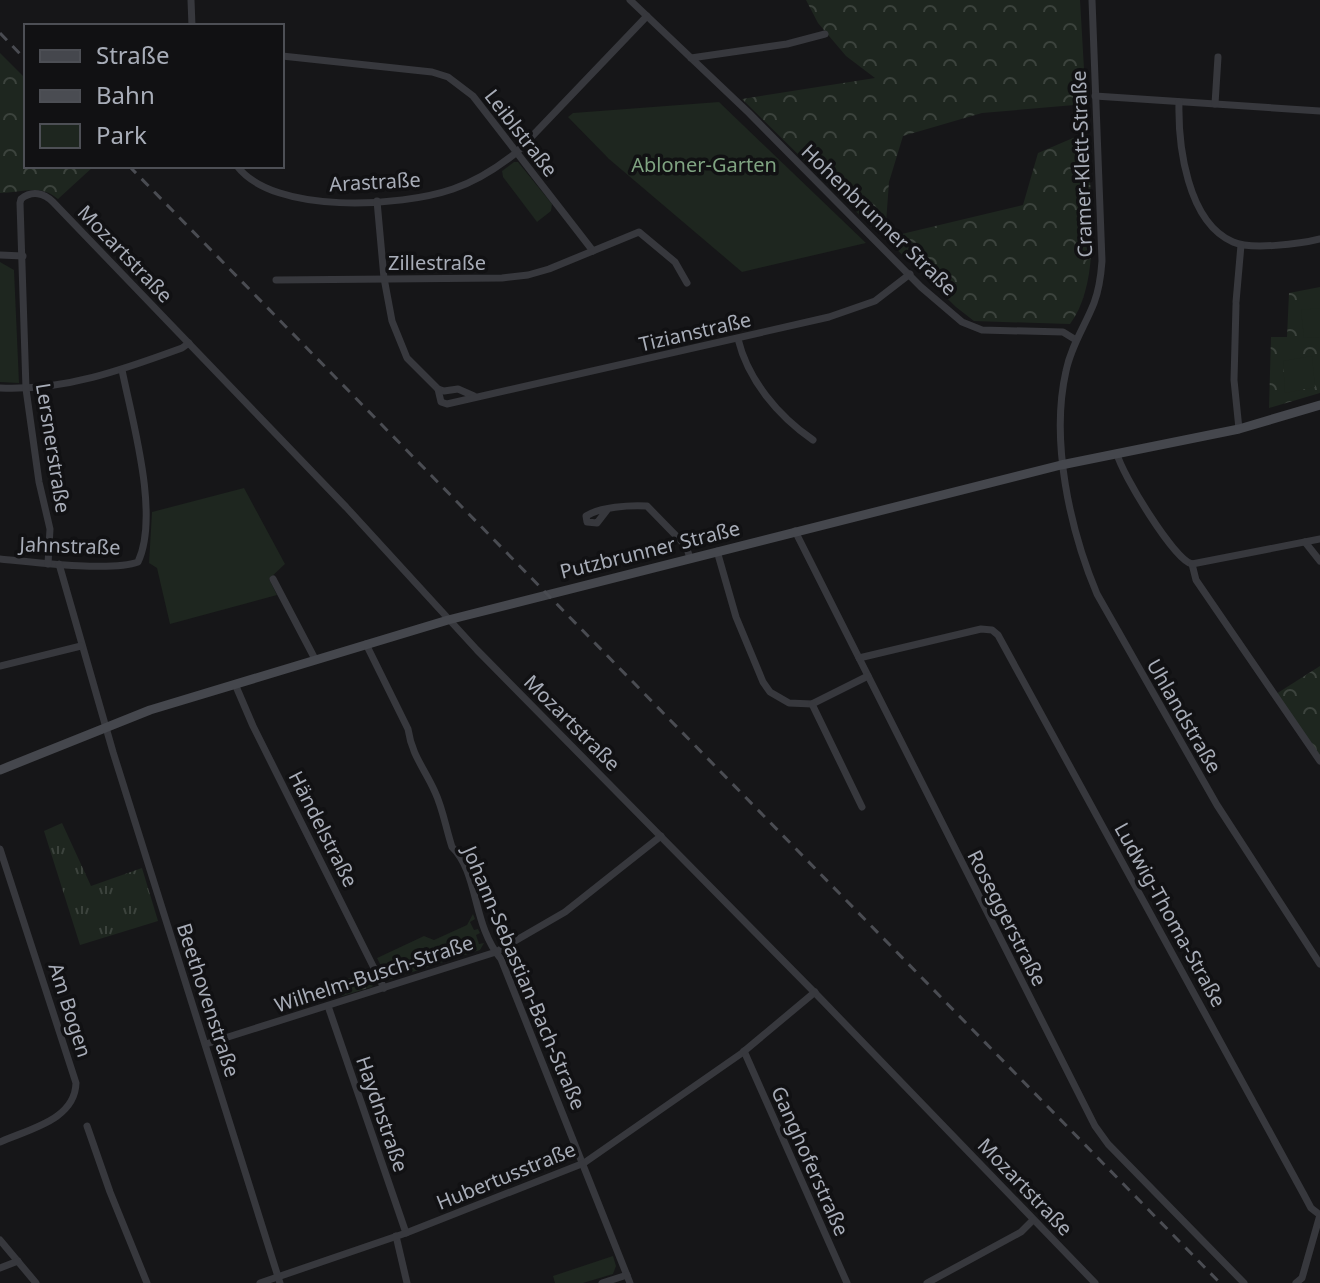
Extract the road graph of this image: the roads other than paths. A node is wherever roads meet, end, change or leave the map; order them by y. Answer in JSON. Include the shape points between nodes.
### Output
{"nodes":[{"id":1,"x":191,"y":0,"type":"edge"},
{"id":2,"x":630,"y":0,"type":"edge"},
{"id":3,"x":1092,"y":0,"type":"edge"},
{"id":4,"x":647,"y":16,"type":"junction"},
{"id":5,"x":192,"y":24,"type":"edge"},
{"id":6,"x":825,"y":34,"type":"dead end"},
{"id":7,"x":284,"y":56,"type":"edge"},
{"id":8,"x":1218,"y":57,"type":"dead end"},
{"id":9,"x":691,"y":58,"type":"junction"},
{"id":10,"x":1095,"y":96,"type":"junction"},
{"id":11,"x":1179,"y":102,"type":"junction"},
{"id":12,"x":1215,"y":104,"type":"junction"},
{"id":13,"x":1320,"y":111,"type":"edge"},
{"id":14,"x":517,"y":152,"type":"junction"},
{"id":15,"x":239,"y":168,"type":"edge"},
{"id":16,"x":26,"y":195,"type":"joint"},
{"id":17,"x":377,"y":201,"type":"junction"},
{"id":18,"x":1320,"y":239,"type":"edge"},
{"id":19,"x":1241,"y":245,"type":"junction"},
{"id":20,"x":593,"y":251,"type":"junction"},
{"id":21,"x":0,"y":255,"type":"edge"},
{"id":22,"x":23,"y":256,"type":"junction"},
{"id":23,"x":910,"y":274,"type":"junction"},
{"id":24,"x":384,"y":278,"type":"junction"},
{"id":25,"x":276,"y":280,"type":"dead end"},
{"id":26,"x":687,"y":283,"type":"dead end"},
{"id":27,"x":738,"y":339,"type":"junction"},
{"id":28,"x":1076,"y":340,"type":"junction"},
{"id":29,"x":189,"y":343,"type":"junction"},
{"id":30,"x":122,"y":370,"type":"junction"},
{"id":31,"x":0,"y":388,"type":"edge"},
{"id":32,"x":26,"y":389,"type":"junction"},
{"id":33,"x":438,"y":389,"type":"junction"},
{"id":34,"x":477,"y":397,"type":"junction"},
{"id":35,"x":1320,"y":405,"type":"edge"},
{"id":36,"x":1239,"y":429,"type":"junction"},
{"id":37,"x":813,"y":440,"type":"dead end"},
{"id":38,"x":1117,"y":454,"type":"junction"},
{"id":39,"x":1061,"y":465,"type":"junction"},
{"id":40,"x":607,"y":510,"type":"dead end"},
{"id":41,"x":795,"y":531,"type":"junction"},
{"id":42,"x":1320,"y":539,"type":"edge"},
{"id":43,"x":1305,"y":542,"type":"junction"},
{"id":44,"x":717,"y":551,"type":"junction"},
{"id":45,"x":690,"y":558,"type":"junction"},
{"id":46,"x":0,"y":559,"type":"edge"},
{"id":47,"x":1320,"y":561,"type":"edge"},
{"id":48,"x":48,"y":564,"type":"junction"},
{"id":49,"x":59,"y":564,"type":"junction"},
{"id":50,"x":1192,"y":564,"type":"junction"},
{"id":51,"x":273,"y":579,"type":"dead end"},
{"id":52,"x":448,"y":620,"type":"junction"},
{"id":53,"x":366,"y":644,"type":"junction"},
{"id":54,"x":81,"y":646,"type":"junction"},
{"id":55,"x":859,"y":658,"type":"junction"},
{"id":56,"x":315,"y":659,"type":"junction"},
{"id":57,"x":0,"y":666,"type":"edge"},
{"id":58,"x":868,"y":676,"type":"junction"},
{"id":59,"x":235,"y":684,"type":"junction"},
{"id":60,"x":812,"y":704,"type":"junction"},
{"id":61,"x":106,"y":727,"type":"junction"},
{"id":62,"x":1320,"y":761,"type":"edge"},
{"id":63,"x":0,"y":770,"type":"edge"},
{"id":64,"x":862,"y":807,"type":"dead end"},
{"id":65,"x":661,"y":836,"type":"junction"},
{"id":66,"x":0,"y":849,"type":"edge"},
{"id":67,"x":496,"y":952,"type":"junction"},
{"id":68,"x":1320,"y":964,"type":"edge"},
{"id":69,"x":384,"y":988,"type":"junction"},
{"id":70,"x":815,"y":992,"type":"junction"},
{"id":71,"x":328,"y":1006,"type":"junction"},
{"id":72,"x":206,"y":1044,"type":"junction"},
{"id":73,"x":744,"y":1051,"type":"junction"},
{"id":74,"x":87,"y":1126,"type":"dead end"},
{"id":75,"x":0,"y":1142,"type":"edge"},
{"id":76,"x":584,"y":1163,"type":"junction"},
{"id":77,"x":1320,"y":1215,"type":"edge"},
{"id":78,"x":1033,"y":1220,"type":"junction"},
{"id":79,"x":406,"y":1233,"type":"junction"},
{"id":80,"x":396,"y":1236,"type":"junction"},
{"id":81,"x":0,"y":1240,"type":"edge"},
{"id":82,"x":18,"y":1261,"type":"junction"},
{"id":83,"x":0,"y":1268,"type":"edge"},
{"id":84,"x":628,"y":1279,"type":"edge"},
{"id":85,"x":279,"y":1280,"type":"edge"},
{"id":86,"x":36,"y":1283,"type":"edge"},
{"id":87,"x":147,"y":1283,"type":"edge"},
{"id":88,"x":260,"y":1283,"type":"edge"},
{"id":89,"x":407,"y":1283,"type":"edge"},
{"id":90,"x":602,"y":1283,"type":"edge"},
{"id":91,"x":847,"y":1283,"type":"edge"},
{"id":92,"x":927,"y":1283,"type":"edge"},
{"id":93,"x":1095,"y":1283,"type":"edge"},
{"id":94,"x":1244,"y":1283,"type":"edge"},
{"id":95,"x":1296,"y":1283,"type":"edge"}],
"edges":[{"from":1,"to":5,"type":"street"},
{"from":2,"to":4,"type":"street","name":"Hohenbrunner Straße"},
{"from":3,"to":10,"type":"street","name":"Cramer-Klett-Straße"},
{"from":4,"to":9,"type":"street","name":"Hohenbrunner Straße"},
{"from":4,"to":14,"type":"street","name":"Arastraße"},
{"from":6,"to":9,"type":"street"},
{"from":7,"to":14,"type":"street","name":"Leiblstraße","via":[[448,77],[473,96]]},
{"from":8,"to":12,"type":"street"},
{"from":9,"to":23,"type":"street","name":"Hohenbrunner Straße"},
{"from":10,"to":11,"type":"street"},
{"from":10,"to":28,"type":"street","name":"Cramer-Klett-Straße","via":[[1102,261],[1095,302]]},
{"from":11,"to":12,"type":"street"},
{"from":11,"to":19,"type":"street","via":[[1181,150],[1190,184],[1210,223],[1224,238]]},
{"from":12,"to":13,"type":"street"},
{"from":14,"to":17,"type":"street","name":"Arastraße","via":[[494,170],[450,190]]},
{"from":14,"to":20,"type":"street","name":"Leiblstraße"},
{"from":15,"to":17,"type":"street","name":"Arastraße","via":[[252,182],[294,197]]},
{"from":16,"to":22,"type":"street","name":"Lersnerstraße","via":[[20,203]]},
{"from":16,"to":29,"type":"street","name":"Mozartstraße","via":[[46,196],[53,202]]},
{"from":17,"to":24,"type":"street","name":"Tizianstraße"},
{"from":18,"to":19,"type":"street"},
{"from":19,"to":36,"type":"street","via":[[1234,380]]},
{"from":20,"to":24,"type":"street","name":"Zillestraße","via":[[528,275]]},
{"from":20,"to":26,"type":"street","via":[[639,232],[675,262]]},
{"from":21,"to":22,"type":"street"},
{"from":22,"to":32,"type":"street","name":"Lersnerstraße"},
{"from":23,"to":27,"type":"street","name":"Tizianstraße","via":[[854,310]]},
{"from":23,"to":28,"type":"street","name":"Hohenbrunner Straße","via":[[972,328],[1063,332]]},
{"from":24,"to":25,"type":"street","name":"Zillestraße"},
{"from":24,"to":33,"type":"street","name":"Tizianstraße","via":[[392,321],[407,358]]},
{"from":27,"to":34,"type":"street","name":"Tizianstraße"},
{"from":27,"to":37,"type":"street","via":[[747,368],[762,390],[795,428]]},
{"from":28,"to":39,"type":"street","name":"Cramer-Klett-Straße","via":[[1065,374]]},
{"from":29,"to":30,"type":"street"},
{"from":29,"to":52,"type":"street","name":"Mozartstraße"},
{"from":30,"to":32,"type":"street"},
{"from":30,"to":49,"type":"street","name":"Jahnstraße","via":[[146,492],[138,562]]},
{"from":31,"to":32,"type":"street"},
{"from":32,"to":48,"type":"street","name":"Lersnerstraße","via":[[50,529]]},
{"from":33,"to":34,"type":"street","name":"Tizianstraße","via":[[458,389]]},
{"from":33,"to":34,"type":"street","name":"Tizianstraße","via":[[444,403]]},
{"from":35,"to":36,"type":"main road","name":"Putzbrunner Straße"},
{"from":36,"to":38,"type":"main road","name":"Putzbrunner Straße"},
{"from":38,"to":39,"type":"main road","name":"Putzbrunner Straße"},
{"from":38,"to":50,"type":"street","via":[[1144,506],[1181,558]]},
{"from":39,"to":41,"type":"main road","name":"Putzbrunner Straße"},
{"from":39,"to":68,"type":"street","name":"Uhlandstraße","via":[[1097,594],[1217,805]]},
{"from":40,"to":45,"type":"street","via":[[647,506],[686,546]]},
{"from":41,"to":44,"type":"main road","name":"Putzbrunner Straße"},
{"from":41,"to":55,"type":"street","name":"Roseggerstraße"},
{"from":42,"to":43,"type":"street"},
{"from":43,"to":47,"type":"street"},
{"from":43,"to":50,"type":"street"},
{"from":44,"to":45,"type":"main road","name":"Putzbrunner Straße"},
{"from":44,"to":60,"type":"street","via":[[763,682],[780,699]]},
{"from":45,"to":52,"type":"main road","name":"Putzbrunner Straße"},
{"from":46,"to":48,"type":"street","name":"Jahnstraße"},
{"from":48,"to":49,"type":"street","name":"Jahnstraße"},
{"from":49,"to":54,"type":"street","name":"Beethovenstraße"},
{"from":50,"to":62,"type":"street","via":[[1201,589]]},
{"from":51,"to":56,"type":"street"},
{"from":52,"to":53,"type":"main road","name":"Putzbrunner Straße"},
{"from":52,"to":65,"type":"street","name":"Mozartstraße"},
{"from":53,"to":56,"type":"main road","name":"Putzbrunner Straße"},
{"from":53,"to":67,"type":"street","name":"Johann-Sebastian-Bach-Straße","via":[[434,789]]},
{"from":54,"to":57,"type":"street"},
{"from":54,"to":61,"type":"street","name":"Beethovenstraße"},
{"from":55,"to":58,"type":"street","name":"Roseggerstraße"},
{"from":55,"to":77,"type":"street","name":"Ludwig-Thoma-Straße","via":[[981,629],[992,630],[1003,641],[1311,1208]]},
{"from":56,"to":59,"type":"main road","name":"Putzbrunner Straße"},
{"from":58,"to":60,"type":"street"},
{"from":58,"to":94,"type":"street","name":"Roseggerstraße","via":[[1095,1126]]},
{"from":59,"to":61,"type":"main road","name":"Putzbrunner Straße"},
{"from":59,"to":69,"type":"street","name":"Händelstraße"},
{"from":60,"to":64,"type":"street"},
{"from":61,"to":63,"type":"main road","name":"Putzbrunner Straße"},
{"from":61,"to":72,"type":"street","name":"Beethovenstraße"},
{"from":65,"to":67,"type":"street","name":"Wilhelm-Busch-Straße","via":[[565,912]]},
{"from":65,"to":70,"type":"street","name":"Mozartstraße"},
{"from":66,"to":75,"type":"street","name":"Am Bogen","via":[[76,1083],[64,1112]]},
{"from":67,"to":69,"type":"street","name":"Wilhelm-Busch-Straße"},
{"from":67,"to":76,"type":"street","name":"Johann-Sebastian-Bach-Straße"},
{"from":69,"to":71,"type":"street","name":"Wilhelm-Busch-Straße"},
{"from":70,"to":73,"type":"street","name":"Hubertusstraße"},
{"from":70,"to":78,"type":"street","name":"Mozartstraße"},
{"from":71,"to":72,"type":"street","name":"Wilhelm-Busch-Straße"},
{"from":71,"to":79,"type":"street","name":"Haydnstraße"},
{"from":72,"to":85,"type":"street","name":"Beethovenstraße"},
{"from":73,"to":76,"type":"street","name":"Hubertusstraße"},
{"from":73,"to":91,"type":"street","name":"Ganghoferstraße"},
{"from":74,"to":87,"type":"street"},
{"from":76,"to":79,"type":"street","name":"Hubertusstraße"},
{"from":76,"to":84,"type":"street","name":"Johann-Sebastian-Bach-Straße"},
{"from":77,"to":95,"type":"street"},
{"from":78,"to":92,"type":"street","via":[[1021,1232]]},
{"from":78,"to":93,"type":"street","name":"Mozartstraße"},
{"from":79,"to":80,"type":"street","name":"Hubertusstraße"},
{"from":80,"to":85,"type":"street","name":"Hubertusstraße"},
{"from":80,"to":89,"type":"street"},
{"from":81,"to":82,"type":"street"},
{"from":82,"to":83,"type":"street"},
{"from":82,"to":86,"type":"street"},
{"from":84,"to":90,"type":"street"},
{"from":85,"to":88,"type":"street","name":"Hubertusstraße"}]}
